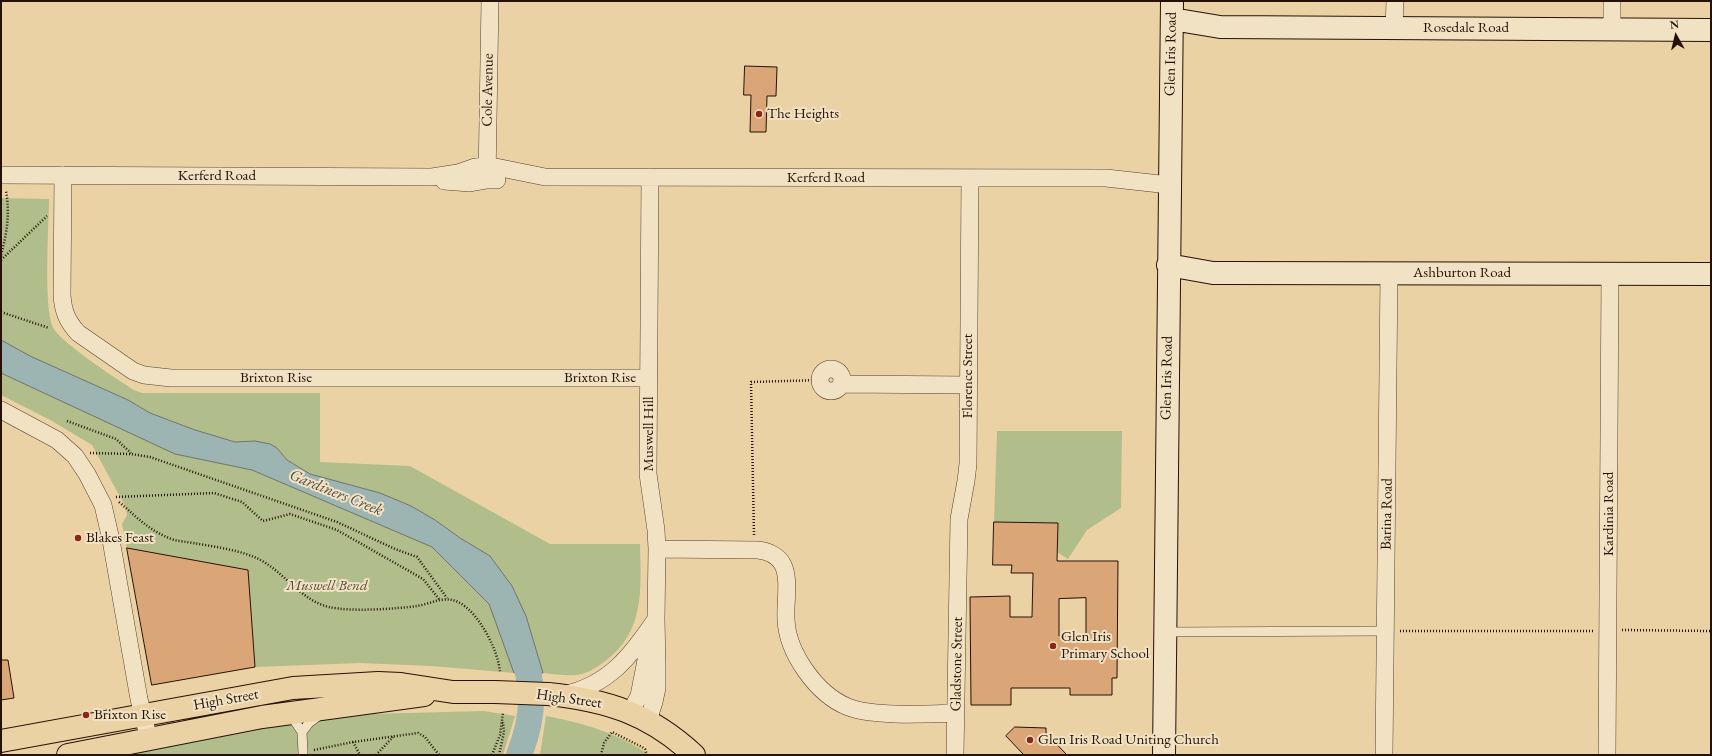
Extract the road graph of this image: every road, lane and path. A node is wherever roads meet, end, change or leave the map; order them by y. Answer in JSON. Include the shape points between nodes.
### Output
{"nodes":[{"id":1,"x":490,"y":1,"type":"edge"},
{"id":2,"x":1395,"y":1,"type":"edge"},
{"id":3,"x":1612,"y":1,"type":"edge"},
{"id":4,"x":1171,"y":18,"type":"edge"},
{"id":5,"x":1394,"y":28,"type":"junction"},
{"id":6,"x":1612,"y":29,"type":"junction"},
{"id":7,"x":1711,"y":30,"type":"edge"},
{"id":8,"x":487,"y":173,"type":"junction"},
{"id":9,"x":1,"y":175,"type":"edge"},
{"id":10,"x":63,"y":175,"type":"junction"},
{"id":11,"x":650,"y":177,"type":"junction"},
{"id":12,"x":1169,"y":177,"type":"junction"},
{"id":13,"x":970,"y":178,"type":"junction"},
{"id":14,"x":7,"y":199,"type":"dead end"},
{"id":15,"x":53,"y":211,"type":"dead end"},
{"id":16,"x":1,"y":255,"type":"edge"},
{"id":17,"x":1,"y":260,"type":"edge"},
{"id":18,"x":1168,"y":273,"type":"junction"},
{"id":19,"x":1389,"y":273,"type":"junction"},
{"id":20,"x":1610,"y":274,"type":"junction"},
{"id":21,"x":1711,"y":274,"type":"edge"},
{"id":22,"x":1,"y":312,"type":"edge"},
{"id":23,"x":49,"y":328,"type":"dead end"},
{"id":24,"x":649,"y":378,"type":"junction"},
{"id":25,"x":821,"y":380,"type":"joint"},
{"id":26,"x":969,"y":385,"type":"junction"},
{"id":27,"x":1,"y":410,"type":"edge"},
{"id":28,"x":67,"y":421,"type":"dead end"},
{"id":29,"x":85,"y":452,"type":"dead end"},
{"id":30,"x":132,"y":454,"type":"junction"},
{"id":31,"x":113,"y":497,"type":"dead end"},
{"id":32,"x":133,"y":514,"type":"dead end"},
{"id":33,"x":754,"y":535,"type":"dead end"},
{"id":34,"x":658,"y":549,"type":"junction"},
{"id":35,"x":958,"y":574,"type":"joint"},
{"id":36,"x":448,"y":599,"type":"junction"},
{"id":37,"x":439,"y":600,"type":"junction"},
{"id":38,"x":656,"y":619,"type":"junction"},
{"id":39,"x":1608,"y":630,"type":"junction"},
{"id":40,"x":1386,"y":631,"type":"junction"},
{"id":41,"x":1711,"y":631,"type":"edge"},
{"id":42,"x":1165,"y":632,"type":"junction"},
{"id":43,"x":497,"y":682,"type":"junction"},
{"id":44,"x":453,"y":692,"type":"junction"},
{"id":45,"x":554,"y":695,"type":"junction"},
{"id":46,"x":331,"y":707,"type":"junction"},
{"id":47,"x":289,"y":712,"type":"junction"},
{"id":48,"x":502,"y":713,"type":"dead end"},
{"id":49,"x":956,"y":713,"type":"junction"},
{"id":50,"x":142,"y":715,"type":"junction"},
{"id":51,"x":639,"y":717,"type":"junction"},
{"id":52,"x":503,"y":719,"type":"junction"},
{"id":53,"x":302,"y":732,"type":"junction"},
{"id":54,"x":393,"y":737,"type":"junction"},
{"id":55,"x":149,"y":740,"type":"junction"},
{"id":56,"x":1,"y":741,"type":"edge"},
{"id":57,"x":353,"y":742,"type":"junction"},
{"id":58,"x":74,"y":745,"type":"edge"},
{"id":59,"x":307,"y":752,"type":"joint"},
{"id":60,"x":360,"y":755,"type":"edge"},
{"id":61,"x":376,"y":755,"type":"edge"},
{"id":62,"x":439,"y":755,"type":"edge"},
{"id":63,"x":492,"y":755,"type":"edge"},
{"id":64,"x":498,"y":755,"type":"edge"},
{"id":65,"x":601,"y":755,"type":"edge"},
{"id":66,"x":646,"y":755,"type":"edge"},
{"id":67,"x":694,"y":755,"type":"edge"},
{"id":68,"x":955,"y":755,"type":"edge"},
{"id":69,"x":1164,"y":755,"type":"edge"},
{"id":70,"x":1384,"y":755,"type":"edge"},
{"id":71,"x":1607,"y":755,"type":"edge"}],
"edges":[{"from":1,"to":8,"type":"street","name":"Cole Avenue"},
{"from":2,"to":5,"type":"street"},
{"from":3,"to":6,"type":"street"},
{"from":4,"to":5,"type":"street","name":"Rosedale Road","via":[[1220,27]]},
{"from":4,"to":12,"type":"street","name":"Glen Iris Road"},
{"from":5,"to":6,"type":"street","name":"Rosedale Road"},
{"from":6,"to":7,"type":"street","name":"Rosedale Road"},
{"from":8,"to":10,"type":"street","name":"Kerferd Road","via":[[470,183],[457,183],[432,177]]},
{"from":8,"to":11,"type":"street","name":"Kerferd Road","via":[[545,177]]},
{"from":9,"to":10,"type":"street","name":"Kerferd Road"},
{"from":10,"to":24,"type":"street","name":"Brixton Rise","via":[[62,295],[66,318],[78,333],[133,371],[144,375],[171,378]]},
{"from":11,"to":13,"type":"street","name":"Kerferd Road"},
{"from":11,"to":24,"type":"street","name":"Muswell Hill"},
{"from":12,"to":13,"type":"street","name":"Kerferd Road"},
{"from":12,"to":18,"type":"street","name":"Glen Iris Road"},
{"from":13,"to":26,"type":"street","name":"Florence Street"},
{"from":14,"to":16,"type":"path","via":[[8,218]]},
{"from":15,"to":17,"type":"path"},
{"from":18,"to":19,"type":"street","name":"Ashburton Road"},
{"from":18,"to":42,"type":"street","name":"Glen Iris Road"},
{"from":19,"to":20,"type":"street","name":"Ashburton Road"},
{"from":19,"to":40,"type":"street","name":"Barina Road"},
{"from":20,"to":21,"type":"street","name":"Ashburton Road"},
{"from":20,"to":39,"type":"street","name":"Kardinia Road"},
{"from":22,"to":23,"type":"path"},
{"from":24,"to":34,"type":"street","name":"Muswell Hill","via":[[648,474]]},
{"from":25,"to":26,"type":"street","via":[[823,373],[833,370],[839,373],[842,384]]},
{"from":25,"to":33,"type":"path","via":[[751,382]]},
{"from":26,"to":35,"type":"street","name":"Florence Street","via":[[968,464],[959,519]]},
{"from":27,"to":50,"type":"street","via":[[57,440],[75,456],[102,505],[111,540]]},
{"from":28,"to":30,"type":"path","via":[[116,439]]},
{"from":29,"to":30,"type":"path"},
{"from":30,"to":36,"type":"path","via":[[150,457],[336,522],[395,549],[417,556]]},
{"from":31,"to":37,"type":"path","via":[[214,493],[242,502],[263,522],[290,514],[337,530],[423,579]]},
{"from":32,"to":37,"type":"path","via":[[145,525],[174,540],[254,557],[270,566],[309,598],[330,607],[405,607]]},
{"from":34,"to":38,"type":"street","name":"Muswell Hill"},
{"from":34,"to":49,"type":"street","via":[[758,550],[771,553],[780,561],[784,570],[786,619],[790,642],[805,670],[823,690],[846,706],[870,712]]},
{"from":35,"to":49,"type":"street","name":"Gladstone Street"},
{"from":36,"to":37,"type":"path"},
{"from":36,"to":43,"type":"path","via":[[459,602],[478,620],[498,658]]},
{"from":38,"to":45,"type":"street","via":[[618,668],[588,687]]},
{"from":38,"to":51,"type":"street","name":"Muswell Hill","via":[[639,696]]},
{"from":39,"to":40,"type":"path"},
{"from":39,"to":41,"type":"path"},
{"from":39,"to":71,"type":"street","name":"Kardinia Road"},
{"from":40,"to":42,"type":"lane"},
{"from":40,"to":70,"type":"street","name":"Barina Road"},
{"from":42,"to":69,"type":"street","name":"Glen Iris Road"},
{"from":43,"to":44,"type":"main road","name":"High Street"},
{"from":43,"to":45,"type":"main road","name":"High Street","bridge":true},
{"from":44,"to":46,"type":"main road","name":"High Street"},
{"from":44,"to":50,"type":"main road","name":"High Street","via":[[401,684],[320,685]]},
{"from":45,"to":51,"type":"main road","name":"High Street","via":[[596,701]]},
{"from":46,"to":47,"type":"main road","name":"High Street"},
{"from":46,"to":53,"type":"lane","via":[[309,723]]},
{"from":47,"to":53,"type":"lane"},
{"from":47,"to":55,"type":"main road","name":"High Street"},
{"from":48,"to":52,"type":"path"},
{"from":49,"to":68,"type":"street","name":"Gladstone Street"},
{"from":50,"to":55,"type":"street"},
{"from":50,"to":58,"type":"main road","name":"High Street"},
{"from":51,"to":67,"type":"main road","name":"High Street","via":[[671,735]]},
{"from":52,"to":63,"type":"path"},
{"from":52,"to":64,"type":"path","via":[[504,732]]},
{"from":53,"to":59,"type":"lane"},
{"from":54,"to":57,"type":"path"},
{"from":54,"to":61,"type":"path"},
{"from":54,"to":62,"type":"path","via":[[422,734]]},
{"from":55,"to":58,"type":"main road","name":"High Street"},
{"from":56,"to":58,"type":"main road","name":"High Street"},
{"from":57,"to":59,"type":"path"},
{"from":57,"to":60,"type":"path"},
{"from":65,"to":66,"type":"path","via":[[604,744],[612,732],[645,749]]}]}
